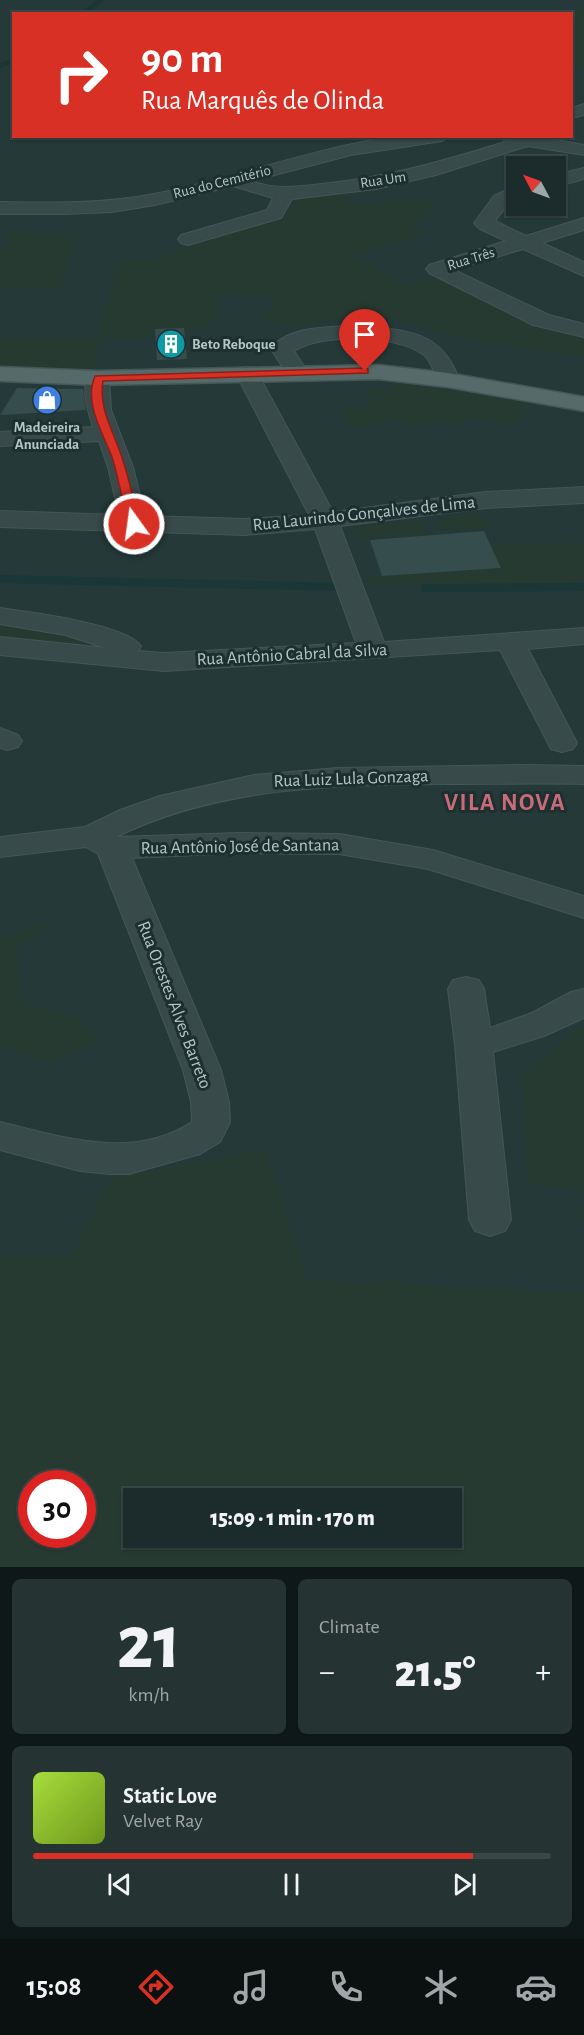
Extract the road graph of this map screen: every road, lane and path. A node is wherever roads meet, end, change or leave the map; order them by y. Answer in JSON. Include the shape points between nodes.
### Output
{"nodes":[{"id":1,"x":428,"y":138,"type":"edge"},
{"id":2,"x":514,"y":138,"type":"edge"},
{"id":3,"x":530,"y":141,"type":"junction"},
{"id":4,"x":584,"y":150,"type":"edge"},
{"id":5,"x":584,"y":173,"type":"edge"},
{"id":6,"x":566,"y":178,"type":"edge"},
{"id":7,"x":234,"y":180,"type":"junction"},
{"id":8,"x":283,"y":194,"type":"junction"},
{"id":9,"x":506,"y":197,"type":"edge"},
{"id":10,"x":0,"y":208,"type":"edge"},
{"id":11,"x":584,"y":224,"type":"edge"},
{"id":12,"x":188,"y":239,"type":"dead end"},
{"id":13,"x":525,"y":242,"type":"junction"},
{"id":14,"x":584,"y":270,"type":"edge"},
{"id":15,"x":584,"y":331,"type":"edge"},
{"id":16,"x":297,"y":372,"type":"junction"},
{"id":17,"x":0,"y":374,"type":"edge"},
{"id":18,"x":247,"y":374,"type":"junction"},
{"id":19,"x":98,"y":378,"type":"junction"},
{"id":20,"x":448,"y":380,"type":"junction"},
{"id":21,"x":584,"y":404,"type":"edge"},
{"id":22,"x":108,"y":433,"type":"junction"},
{"id":23,"x":0,"y":439,"type":"edge"},
{"id":24,"x":584,"y":495,"type":"edge"},
{"id":25,"x":0,"y":519,"type":"edge"},
{"id":26,"x":325,"y":520,"type":"junction"},
{"id":27,"x":134,"y":524,"type":"junction"},
{"id":28,"x":0,"y":616,"type":"edge"},
{"id":29,"x":584,"y":636,"type":"edge"},
{"id":30,"x":509,"y":640,"type":"junction"},
{"id":31,"x":0,"y":646,"type":"edge"},
{"id":32,"x":373,"y":651,"type":"junction"},
{"id":33,"x":164,"y":662,"type":"junction"},
{"id":34,"x":561,"y":743,"type":"dead end"},
{"id":35,"x":584,"y":775,"type":"edge"},
{"id":36,"x":102,"y":843,"type":"junction"},
{"id":37,"x":0,"y":847,"type":"edge"},
{"id":38,"x":584,"y":907,"type":"edge"},
{"id":39,"x":466,"y":989,"type":"dead end"},
{"id":40,"x":584,"y":1000,"type":"edge"},
{"id":41,"x":474,"y":1045,"type":"junction"},
{"id":42,"x":0,"y":1136,"type":"edge"},
{"id":43,"x":490,"y":1220,"type":"dead end"}],
"edges":[{"from":1,"to":7,"type":"street","name":"Rua do Cemitério","via":[[357,148]]},
{"from":2,"to":3,"type":"street"},
{"from":3,"to":4,"type":"street"},
{"from":3,"to":8,"type":"street","name":"Rua Um","via":[[393,180]]},
{"from":5,"to":6,"type":"street"},
{"from":7,"to":8,"type":"street","name":"Rua Um"},
{"from":7,"to":10,"type":"street","name":"Rua do Cemitério","via":[[129,204]]},
{"from":8,"to":12,"type":"street","via":[[274,214]]},
{"from":9,"to":13,"type":"street","via":[[484,223]]},
{"from":11,"to":13,"type":"street","name":"Rua Três"},
{"from":13,"to":14,"type":"street"},
{"from":13,"to":15,"type":"street","name":"Rua Três","via":[[436,270],[541,320]]},
{"from":16,"to":18,"type":"main road"},
{"from":16,"to":20,"type":"main road","via":[[378,372]]},
{"from":16,"to":20,"type":"street","via":[[282,349],[301,337],[385,335],[429,348],[445,368]]},
{"from":17,"to":19,"type":"main road"},
{"from":18,"to":19,"type":"main road"},
{"from":18,"to":26,"type":"street"},
{"from":19,"to":22,"type":"street","via":[[95,395]]},
{"from":20,"to":21,"type":"main road"},
{"from":22,"to":23,"type":"street"},
{"from":22,"to":27,"type":"street"},
{"from":24,"to":26,"type":"street","name":"Rua Laurindo Gonçalves de Lima","via":[[486,500]]},
{"from":25,"to":27,"type":"street","name":"Rua Laurindo Gonçalves de Lima"},
{"from":26,"to":27,"type":"street","name":"Rua Laurindo Gonçalves de Lima","via":[[246,527]]},
{"from":26,"to":32,"type":"street"},
{"from":28,"to":33,"type":"street","via":[[96,633]]},
{"from":29,"to":30,"type":"street","name":"Rua Antônio Cabral da Silva"},
{"from":30,"to":32,"type":"street","name":"Rua Antônio Cabral da Silva"},
{"from":30,"to":34,"type":"street"},
{"from":31,"to":33,"type":"street","name":"Rua Antônio Cabral da Silva"},
{"from":32,"to":33,"type":"street","name":"Rua Antônio Cabral da Silva"},
{"from":35,"to":36,"type":"street","name":"Rua Luiz Lula Gonzaga","via":[[365,776],[273,781],[164,805],[120,821]]},
{"from":36,"to":37,"type":"street","name":"Rua Antônio José de Santana"},
{"from":36,"to":38,"type":"street","name":"Rua Antônio José de Santana","via":[[339,844],[433,860]]},
{"from":36,"to":42,"type":"street","name":"Rua Orestes Alves Barreto","via":[[202,1070],[211,1122],[206,1132],[186,1144],[129,1159],[80,1156]]},
{"from":39,"to":41,"type":"street"},
{"from":40,"to":41,"type":"street","via":[[567,1013],[534,1028]]},
{"from":41,"to":43,"type":"street"}]}
